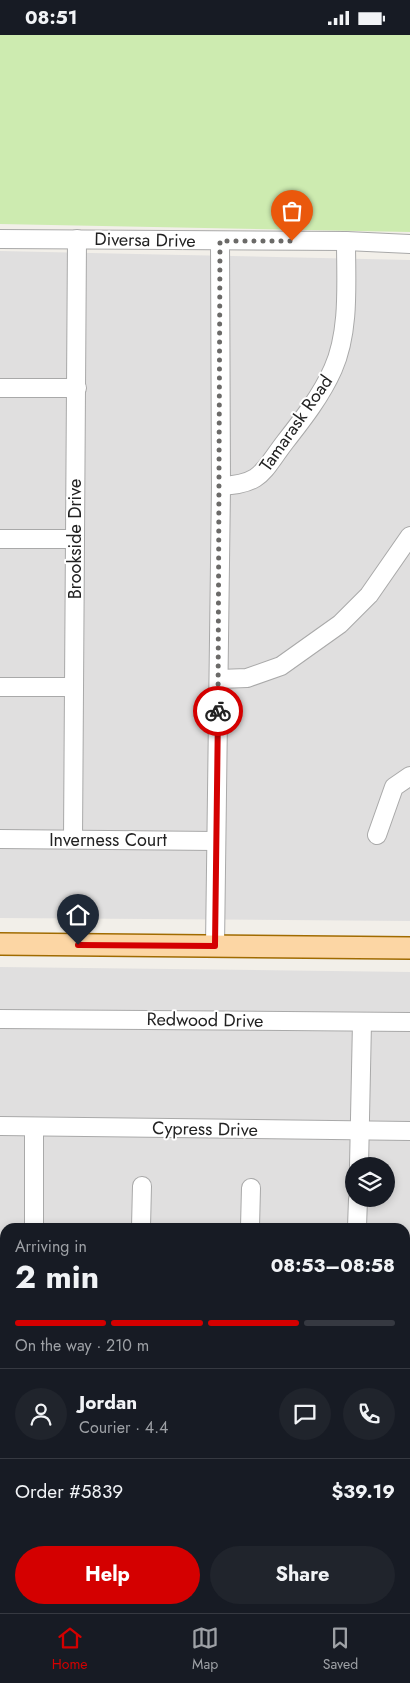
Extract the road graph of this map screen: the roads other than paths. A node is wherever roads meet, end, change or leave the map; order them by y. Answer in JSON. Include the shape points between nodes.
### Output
{"nodes":[{"id":1,"x":0,"y":239,"type":"edge"},
{"id":2,"x":77,"y":239,"type":"junction"},
{"id":3,"x":220,"y":241,"type":"junction"},
{"id":4,"x":346,"y":241,"type":"junction"},
{"id":5,"x":410,"y":245,"type":"edge"},
{"id":6,"x":0,"y":387,"type":"edge"},
{"id":7,"x":77,"y":388,"type":"junction"},
{"id":8,"x":221,"y":486,"type":"junction"},
{"id":9,"x":410,"y":536,"type":"edge"},
{"id":10,"x":0,"y":539,"type":"edge"},
{"id":11,"x":74,"y":539,"type":"junction"},
{"id":12,"x":219,"y":679,"type":"junction"},
{"id":13,"x":0,"y":687,"type":"edge"},
{"id":14,"x":74,"y":687,"type":"junction"},
{"id":15,"x":410,"y":776,"type":"edge"},
{"id":16,"x":377,"y":835,"type":"dead end"},
{"id":17,"x":0,"y":839,"type":"edge"},
{"id":18,"x":73,"y":839,"type":"junction"},
{"id":19,"x":216,"y":841,"type":"junction"},
{"id":20,"x":0,"y":944,"type":"edge"},
{"id":21,"x":215,"y":946,"type":"junction"},
{"id":22,"x":410,"y":948,"type":"edge"},
{"id":23,"x":0,"y":1019,"type":"edge"},
{"id":24,"x":362,"y":1022,"type":"junction"},
{"id":25,"x":410,"y":1022,"type":"edge"},
{"id":26,"x":0,"y":1127,"type":"edge"},
{"id":27,"x":34,"y":1127,"type":"junction"},
{"id":28,"x":360,"y":1130,"type":"junction"},
{"id":29,"x":410,"y":1131,"type":"edge"},
{"id":30,"x":359,"y":1157,"type":"edge"},
{"id":31,"x":142,"y":1186,"type":"dead end"},
{"id":32,"x":251,"y":1188,"type":"dead end"},
{"id":33,"x":358,"y":1207,"type":"edge"},
{"id":34,"x":34,"y":1223,"type":"edge"},
{"id":35,"x":141,"y":1223,"type":"edge"},
{"id":36,"x":250,"y":1223,"type":"edge"},
{"id":37,"x":357,"y":1223,"type":"edge"}],
"edges":[{"from":1,"to":2,"type":"street","name":"Diversa Drive"},
{"from":2,"to":3,"type":"street","name":"Diversa Drive"},
{"from":2,"to":7,"type":"street","name":"Brookside Drive"},
{"from":3,"to":4,"type":"street","name":"Diversa Drive"},
{"from":3,"to":8,"type":"street"},
{"from":4,"to":5,"type":"street","name":"Diversa Drive"},
{"from":4,"to":8,"type":"street","name":"Tamarask Road","via":[[345,321],[334,368],[314,404],[258,478],[243,485]]},
{"from":6,"to":7,"type":"street"},
{"from":7,"to":11,"type":"street","name":"Brookside Drive"},
{"from":8,"to":12,"type":"street"},
{"from":9,"to":12,"type":"street","via":[[369,595],[340,624],[281,666],[247,679]]},
{"from":10,"to":11,"type":"street"},
{"from":11,"to":14,"type":"street","name":"Brookside Drive"},
{"from":12,"to":19,"type":"street"},
{"from":13,"to":14,"type":"street"},
{"from":14,"to":18,"type":"street","name":"Brookside Drive"},
{"from":15,"to":16,"type":"street","via":[[394,787]]},
{"from":17,"to":18,"type":"street","name":"Inverness Court"},
{"from":18,"to":19,"type":"street","name":"Inverness Court"},
{"from":19,"to":21,"type":"street"},
{"from":20,"to":21,"type":"main road"},
{"from":21,"to":22,"type":"main road"},
{"from":23,"to":24,"type":"street","name":"Redwood Drive"},
{"from":24,"to":25,"type":"street","name":"Redwood Drive"},
{"from":24,"to":28,"type":"street"},
{"from":26,"to":27,"type":"street","name":"Cypress Drive"},
{"from":27,"to":28,"type":"street","name":"Cypress Drive"},
{"from":27,"to":34,"type":"street"},
{"from":28,"to":29,"type":"street","name":"Cypress Drive"},
{"from":28,"to":30,"type":"street"},
{"from":31,"to":35,"type":"street"},
{"from":32,"to":36,"type":"street"},
{"from":33,"to":37,"type":"street"}]}
